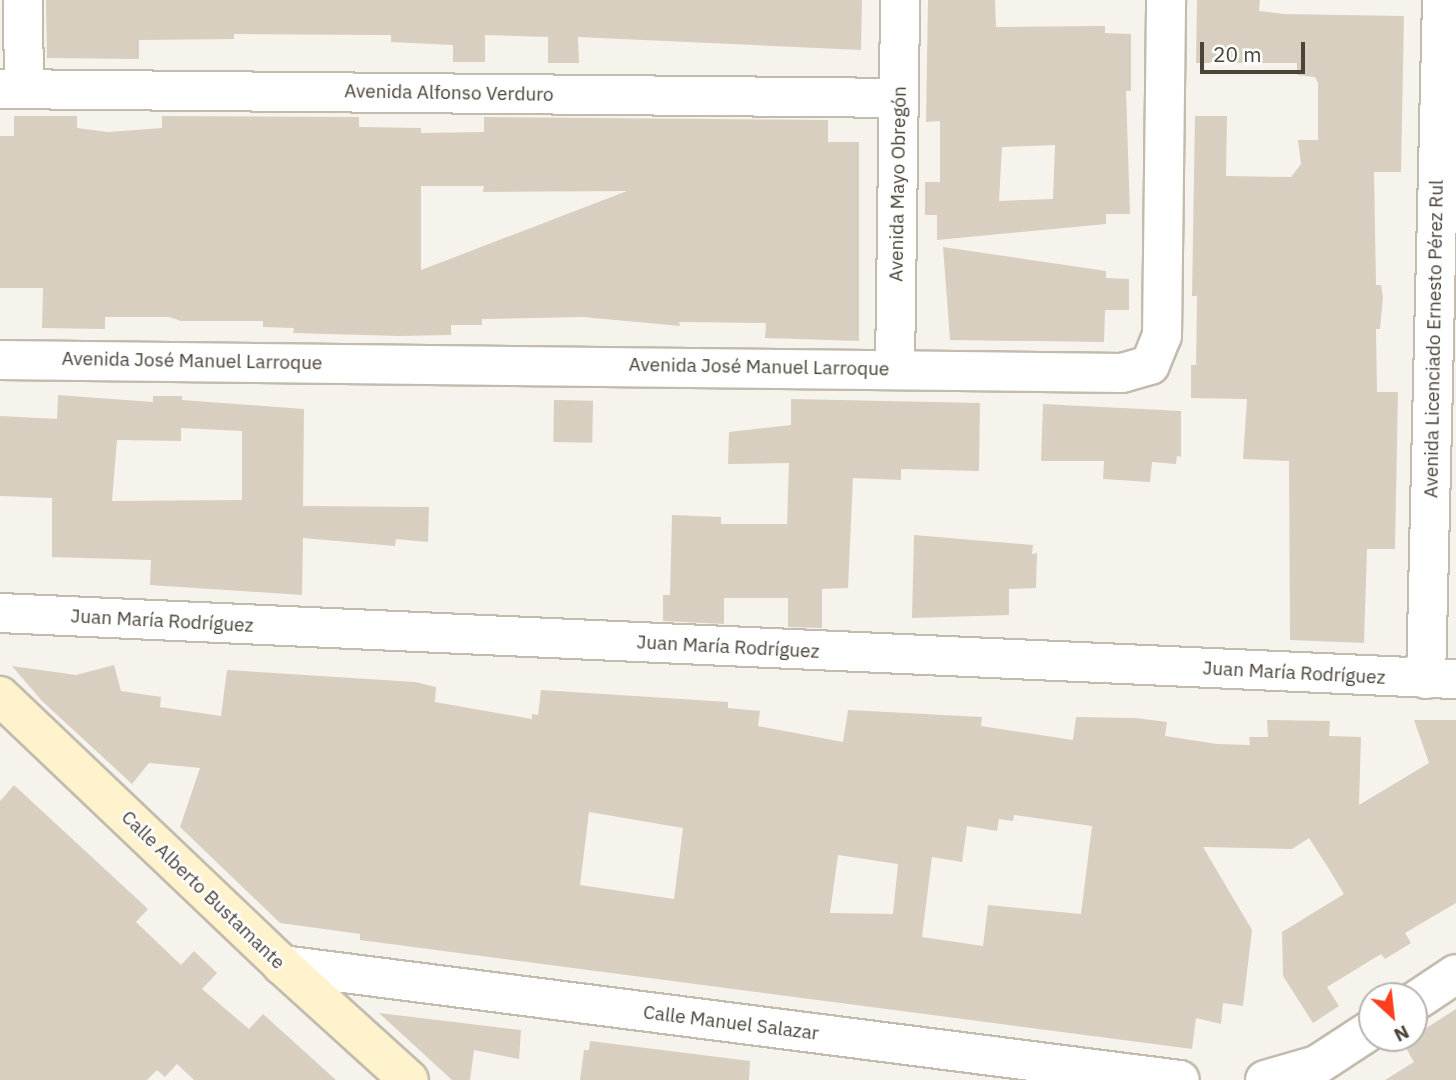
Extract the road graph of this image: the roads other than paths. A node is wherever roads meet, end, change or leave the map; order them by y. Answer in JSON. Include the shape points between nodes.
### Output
{"nodes":[{"id":1,"x":23,"y":0,"type":"edge"},
{"id":2,"x":900,"y":0,"type":"edge"},
{"id":3,"x":1166,"y":0,"type":"edge"},
{"id":4,"x":1442,"y":0,"type":"edge"},
{"id":5,"x":12,"y":89,"type":"edge"},
{"id":6,"x":899,"y":98,"type":"junction"},
{"id":7,"x":0,"y":359,"type":"edge"},
{"id":8,"x":895,"y":368,"type":"junction"},
{"id":9,"x":0,"y":613,"type":"edge"},
{"id":10,"x":1441,"y":679,"type":"edge"},
{"id":11,"x":0,"y":695,"type":"edge"},
{"id":12,"x":282,"y":965,"type":"junction"},
{"id":13,"x":1456,"y":974,"type":"edge"},
{"id":14,"x":1428,"y":993,"type":"edge"},
{"id":15,"x":1358,"y":1038,"type":"edge"},
{"id":16,"x":409,"y":1080,"type":"edge"},
{"id":17,"x":1180,"y":1080,"type":"edge"},
{"id":18,"x":1265,"y":1080,"type":"edge"}],
"edges":[{"from":1,"to":5,"type":"street"},
{"from":2,"to":6,"type":"street","name":"Avenida Mayo Obregón"},
{"from":3,"to":8,"type":"street","name":"Avenida José Manuel Larroque","via":[[1162,337],[1150,365],[1122,373]]},
{"from":4,"to":10,"type":"street","name":"Avenida Licenciado Ernesto Pérez Rul"},
{"from":5,"to":6,"type":"street","name":"Avenida Alfonso Verduro"},
{"from":6,"to":8,"type":"street","name":"Avenida Mayo Obregón"},
{"from":7,"to":8,"type":"street","name":"Avenida José Manuel Larroque"},
{"from":9,"to":10,"type":"street","name":"Juan María Rodríguez"},
{"from":11,"to":12,"type":"street","name":"Calle Alberto Bustamante"},
{"from":12,"to":16,"type":"street","name":"Calle Alberto Bustamante"},
{"from":12,"to":17,"type":"street","name":"Calle Manuel Salazar"},
{"from":13,"to":14,"type":"street"},
{"from":15,"to":18,"type":"street","via":[[1317,1065]]}]}
